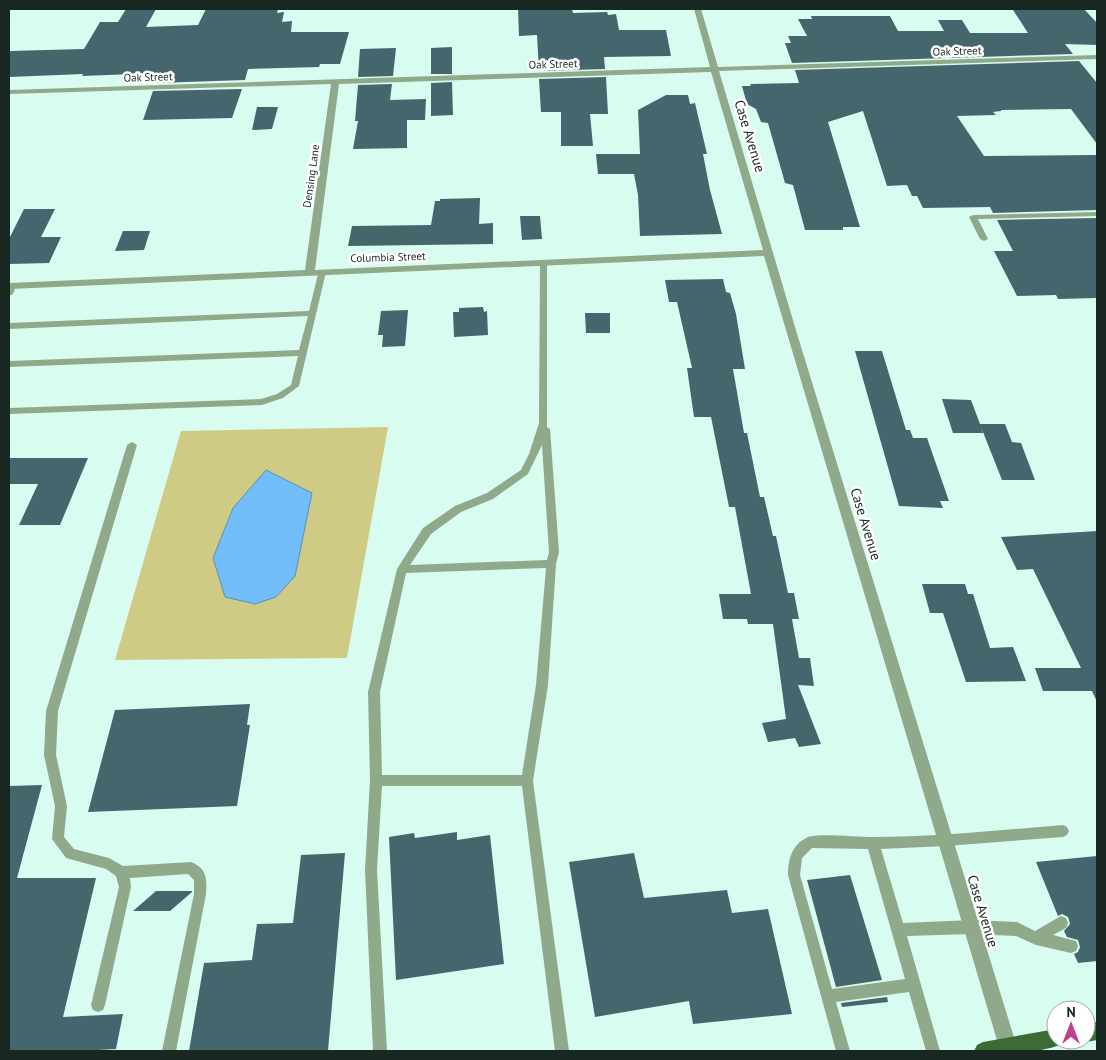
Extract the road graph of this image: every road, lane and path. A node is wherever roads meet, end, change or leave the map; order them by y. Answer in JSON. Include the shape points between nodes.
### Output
{"nodes":[{"id":1,"x":697,"y":9,"type":"edge"},
{"id":2,"x":1097,"y":57,"type":"edge"},
{"id":3,"x":715,"y":70,"type":"junction"},
{"id":4,"x":335,"y":82,"type":"junction"},
{"id":5,"x":9,"y":92,"type":"edge"},
{"id":6,"x":1097,"y":214,"type":"edge"},
{"id":7,"x":984,"y":239,"type":"dead end"},
{"id":8,"x":769,"y":253,"type":"junction"},
{"id":9,"x":543,"y":263,"type":"junction"},
{"id":10,"x":322,"y":272,"type":"junction"},
{"id":11,"x":310,"y":273,"type":"junction"},
{"id":12,"x":10,"y":289,"type":"edge"},
{"id":13,"x":312,"y":313,"type":"junction"},
{"id":14,"x":9,"y":326,"type":"edge"},
{"id":15,"x":303,"y":353,"type":"junction"},
{"id":16,"x":9,"y":364,"type":"edge"},
{"id":17,"x":9,"y":411,"type":"edge"},
{"id":18,"x":544,"y":423,"type":"junction"},
{"id":19,"x":132,"y":445,"type":"dead end"},
{"id":20,"x":551,"y":564,"type":"junction"},
{"id":21,"x":402,"y":569,"type":"junction"},
{"id":22,"x":376,"y":780,"type":"junction"},
{"id":23,"x":527,"y":781,"type":"junction"},
{"id":24,"x":1063,"y":831,"type":"dead end"},
{"id":25,"x":946,"y":840,"type":"junction"},
{"id":26,"x":873,"y":843,"type":"junction"},
{"id":27,"x":122,"y":872,"type":"junction"},
{"id":28,"x":1061,"y":923,"type":"dead end"},
{"id":29,"x":972,"y":927,"type":"junction"},
{"id":30,"x":898,"y":930,"type":"junction"},
{"id":31,"x":1036,"y":938,"type":"junction"},
{"id":32,"x":1071,"y":946,"type":"dead end"},
{"id":33,"x":914,"y":985,"type":"junction"},
{"id":34,"x":828,"y":996,"type":"junction"},
{"id":35,"x":98,"y":1006,"type":"dead end"},
{"id":36,"x":1046,"y":1040,"type":"edge"},
{"id":37,"x":1009,"y":1049,"type":"edge"},
{"id":38,"x":169,"y":1051,"type":"edge"},
{"id":39,"x":380,"y":1051,"type":"edge"},
{"id":40,"x":562,"y":1051,"type":"edge"},
{"id":41,"x":843,"y":1051,"type":"edge"},
{"id":42,"x":933,"y":1051,"type":"edge"},
{"id":43,"x":983,"y":1051,"type":"edge"}],
"edges":[{"from":1,"to":3,"type":"street","name":"Case Avenue"},
{"from":2,"to":3,"type":"street","name":"Oak Street"},
{"from":3,"to":4,"type":"street","name":"Oak Street"},
{"from":3,"to":8,"type":"street","name":"Case Avenue"},
{"from":4,"to":5,"type":"street","name":"Oak Street"},
{"from":4,"to":11,"type":"street","name":"Densing Lane"},
{"from":6,"to":7,"type":"lane","via":[[973,217]]},
{"from":8,"to":9,"type":"street","name":"Columbia Street"},
{"from":8,"to":25,"type":"street","name":"Case Avenue"},
{"from":9,"to":10,"type":"street","name":"Columbia Street"},
{"from":9,"to":18,"type":"lane"},
{"from":10,"to":11,"type":"street","name":"Columbia Street"},
{"from":10,"to":13,"type":"lane"},
{"from":11,"to":12,"type":"street","name":"Columbia Street"},
{"from":13,"to":14,"type":"lane"},
{"from":13,"to":15,"type":"lane"},
{"from":15,"to":16,"type":"lane"},
{"from":15,"to":17,"type":"lane","via":[[294,386],[280,396],[262,402]]},
{"from":18,"to":20,"type":"lane","via":[[554,552]]},
{"from":18,"to":21,"type":"lane","via":[[525,472],[490,496],[458,509],[428,531]]},
{"from":19,"to":27,"type":"lane","via":[[52,711],[50,755],[61,806],[58,839],[70,854],[109,864]]},
{"from":20,"to":21,"type":"lane"},
{"from":20,"to":23,"type":"lane","via":[[542,685]]},
{"from":21,"to":22,"type":"lane","via":[[374,692]]},
{"from":22,"to":23,"type":"lane"},
{"from":22,"to":39,"type":"lane","via":[[371,870]]},
{"from":23,"to":40,"type":"lane"},
{"from":24,"to":25,"type":"lane"},
{"from":25,"to":26,"type":"lane"},
{"from":25,"to":29,"type":"street","name":"Case Avenue"},
{"from":26,"to":30,"type":"lane"},
{"from":26,"to":34,"type":"lane","via":[[811,842],[802,846],[794,860],[794,875]]},
{"from":27,"to":35,"type":"lane","via":[[125,887]]},
{"from":27,"to":38,"type":"lane","via":[[191,868],[200,878],[200,894]]},
{"from":28,"to":31,"type":"lane"},
{"from":29,"to":30,"type":"lane"},
{"from":29,"to":31,"type":"lane","via":[[1017,929]]},
{"from":29,"to":37,"type":"street","name":"Case Avenue"},
{"from":30,"to":33,"type":"lane"},
{"from":31,"to":32,"type":"lane"},
{"from":33,"to":34,"type":"lane"},
{"from":33,"to":42,"type":"lane"},
{"from":34,"to":41,"type":"lane"},
{"from":36,"to":37,"type":"main road"},
{"from":37,"to":43,"type":"main road"}]}
